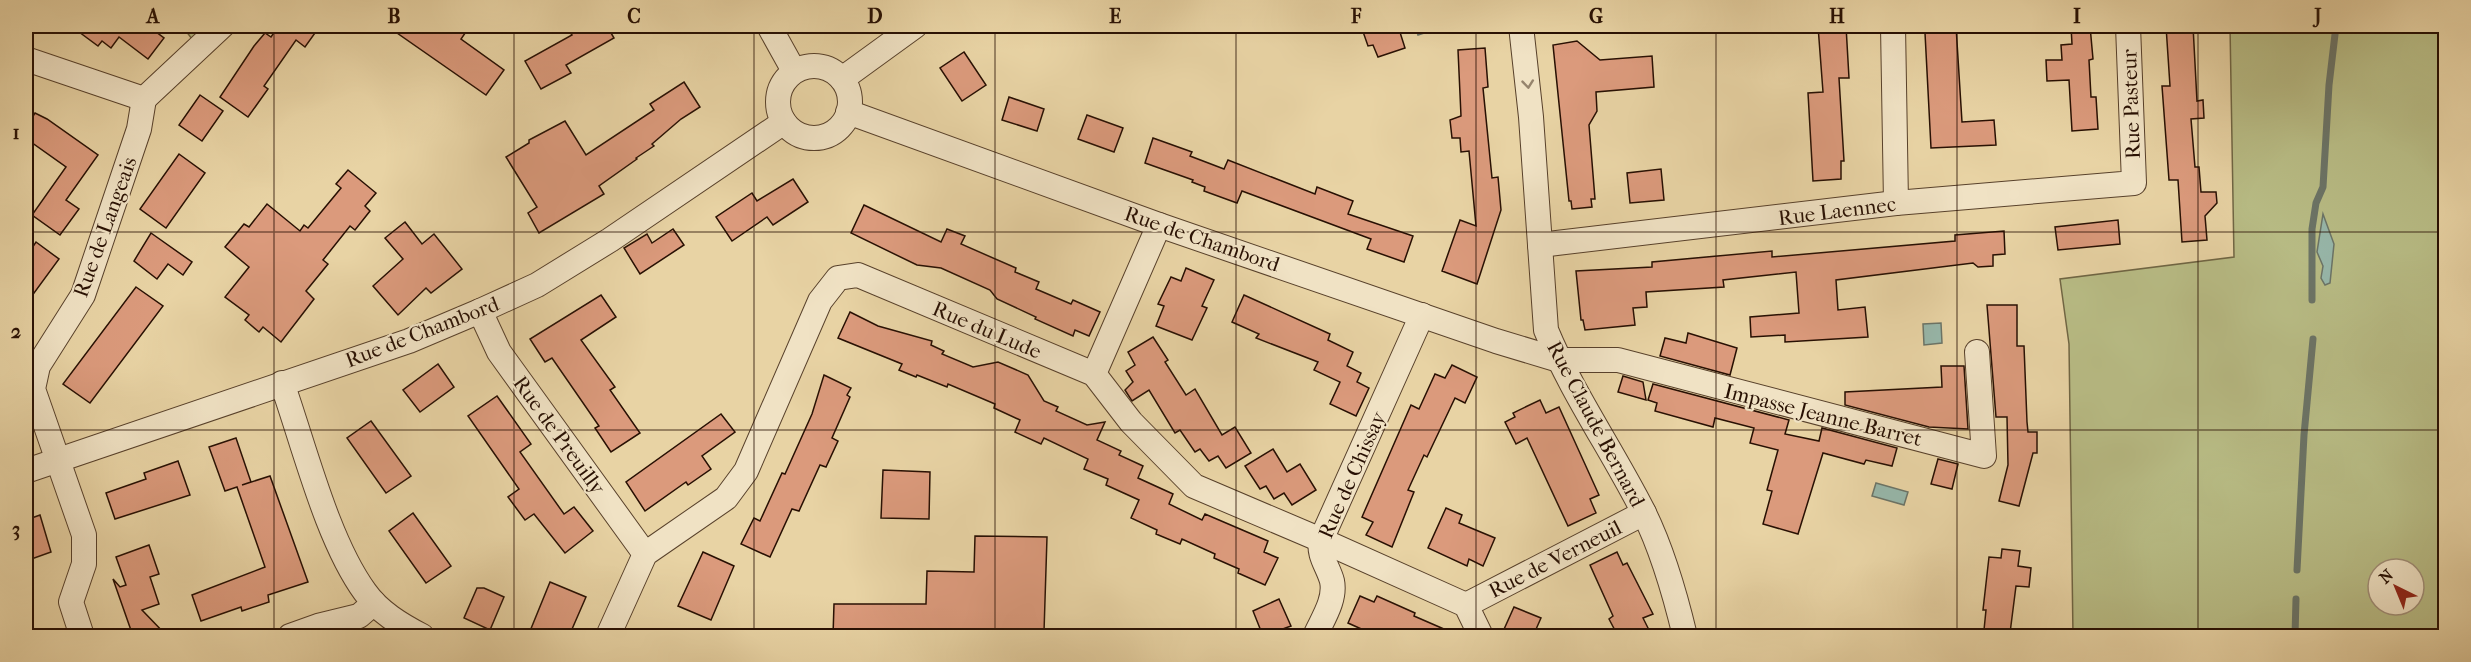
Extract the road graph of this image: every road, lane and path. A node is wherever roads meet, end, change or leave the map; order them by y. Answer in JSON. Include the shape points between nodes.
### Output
{"nodes":[{"id":1,"x":222,"y":26,"type":"edge"},
{"id":2,"x":769,"y":26,"type":"edge"},
{"id":3,"x":915,"y":26,"type":"edge"},
{"id":4,"x":1521,"y":26,"type":"edge"},
{"id":5,"x":1893,"y":26,"type":"edge"},
{"id":6,"x":2128,"y":26,"type":"edge"},
{"id":7,"x":26,"y":59,"type":"edge"},
{"id":8,"x":794,"y":71,"type":"junction"},
{"id":9,"x":842,"y":79,"type":"junction"},
{"id":10,"x":144,"y":99,"type":"junction"},
{"id":11,"x":848,"y":112,"type":"junction"},
{"id":12,"x":784,"y":122,"type":"junction"},
{"id":13,"x":2134,"y":183,"type":"joint"},
{"id":14,"x":1896,"y":203,"type":"junction"},
{"id":15,"x":1159,"y":225,"type":"junction"},
{"id":16,"x":1540,"y":245,"type":"junction"},
{"id":17,"x":480,"y":311,"type":"junction"},
{"id":18,"x":1422,"y":315,"type":"junction"},
{"id":19,"x":1977,"y":352,"type":"dead end"},
{"id":20,"x":1559,"y":360,"type":"junction"},
{"id":21,"x":1094,"y":374,"type":"junction"},
{"id":22,"x":282,"y":383,"type":"junction"},
{"id":23,"x":59,"y":459,"type":"junction"},
{"id":24,"x":26,"y":471,"type":"edge"},
{"id":25,"x":1644,"y":513,"type":"junction"},
{"id":26,"x":1322,"y":540,"type":"junction"},
{"id":27,"x":645,"y":554,"type":"junction"},
{"id":28,"x":375,"y":603,"type":"junction"},
{"id":29,"x":1466,"y":605,"type":"junction"},
{"id":30,"x":82,"y":636,"type":"edge"},
{"id":31,"x":290,"y":636,"type":"edge"},
{"id":32,"x":422,"y":636,"type":"edge"},
{"id":33,"x":608,"y":636,"type":"edge"},
{"id":34,"x":1315,"y":636,"type":"edge"},
{"id":35,"x":1480,"y":636,"type":"edge"},
{"id":36,"x":1685,"y":636,"type":"edge"}],
"edges":[{"from":1,"to":10,"type":"street"},
{"from":2,"to":8,"type":"street"},
{"from":3,"to":9,"type":"street"},
{"from":4,"to":16,"type":"street","name":"Rue Claude Bernard","one_way":true},
{"from":5,"to":14,"type":"street"},
{"from":6,"to":13,"type":"street","name":"Rue Pasteur"},
{"from":7,"to":10,"type":"street"},
{"from":8,"to":9,"type":"street","via":[[820,66]]},
{"from":8,"to":12,"type":"street","via":[[777,100]]},
{"from":9,"to":11,"type":"street","via":[[849,95]]},
{"from":10,"to":23,"type":"street","name":"Rue de Langeais","via":[[139,129],[83,295],[34,377],[33,389]]},
{"from":11,"to":12,"type":"street","via":[[837,129],[819,138],[799,135]]},
{"from":11,"to":15,"type":"street","name":"Rue de Chambord"},
{"from":12,"to":17,"type":"street","name":"Rue de Chambord","via":[[610,240],[537,285]]},
{"from":13,"to":14,"type":"street","name":"Rue Laennec"},
{"from":14,"to":16,"type":"street","name":"Rue Laennec"},
{"from":15,"to":18,"type":"street","name":"Rue de Chambord"},
{"from":15,"to":21,"type":"street"},
{"from":16,"to":20,"type":"street","name":"Rue Claude Bernard","via":[[1546,330]]},
{"from":17,"to":22,"type":"street","name":"Rue de Chambord","via":[[409,341]]},
{"from":17,"to":27,"type":"street","name":"Rue de Preuilly","via":[[499,352]]},
{"from":18,"to":20,"type":"street","name":"Rue de Chambord"},
{"from":18,"to":26,"type":"street","name":"Rue de Chissay"},
{"from":19,"to":20,"type":"street","name":"Impasse Jeanne Barret","via":[[1984,456],[1618,360]]},
{"from":20,"to":25,"type":"street","name":"Rue Claude Bernard"},
{"from":21,"to":26,"type":"street","name":"Rue du Lude","via":[[1131,422],[1194,486]]},
{"from":21,"to":27,"type":"street","name":"Rue du Lude","via":[[858,275],[838,278],[820,301],[746,471],[726,498]]},
{"from":22,"to":23,"type":"street","name":"Rue de Chambord"},
{"from":22,"to":28,"type":"street","via":[[339,545],[352,572]]},
{"from":23,"to":24,"type":"street","name":"Rue de Chambord"},
{"from":23,"to":30,"type":"street","name":"Rue de Langeais","via":[[84,535],[84,564],[71,603]]},
{"from":25,"to":29,"type":"street","name":"Rue de Verneuil"},
{"from":25,"to":36,"type":"street","name":"Rue Claude Bernard","via":[[1672,583]]},
{"from":26,"to":29,"type":"street","name":"Rue du Lude"},
{"from":26,"to":34,"type":"street","name":"Rue de Chissay","via":[[1321,555],[1333,590]]},
{"from":27,"to":33,"type":"street"},
{"from":28,"to":31,"type":"street","via":[[359,616]]},
{"from":28,"to":32,"type":"street","via":[[391,618]]},
{"from":29,"to":35,"type":"street"}]}
